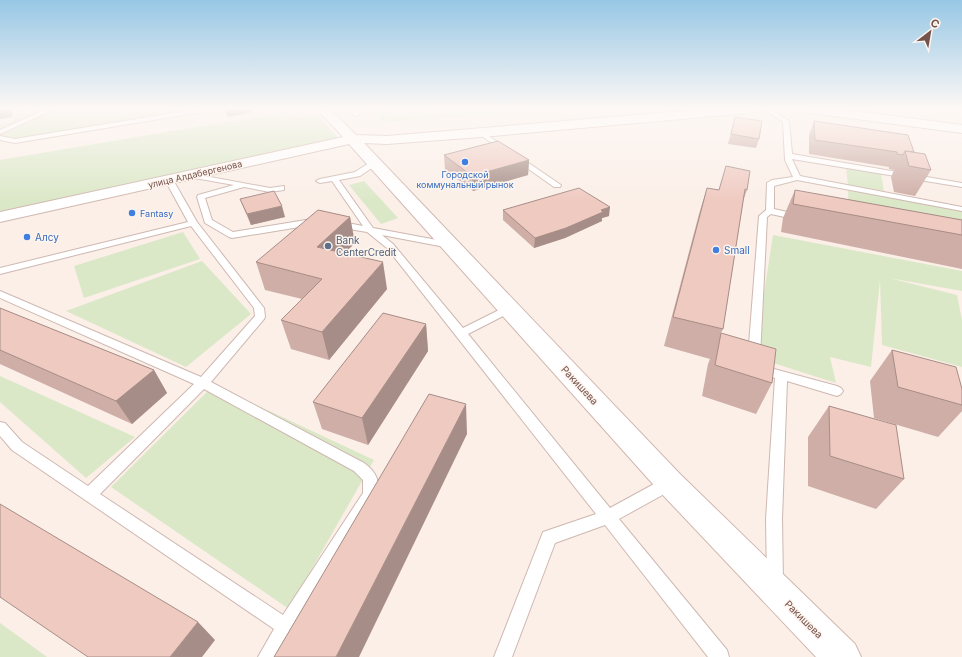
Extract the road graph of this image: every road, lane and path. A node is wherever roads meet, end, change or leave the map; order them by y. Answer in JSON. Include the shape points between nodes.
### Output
{"nodes":[{"id":1,"x":352,"y":139,"type":"edge"},
{"id":2,"x":10,"y":140,"type":"edge"},
{"id":3,"x":23,"y":140,"type":"edge"},
{"id":4,"x":349,"y":140,"type":"edge"},
{"id":5,"x":375,"y":140,"type":"edge"},
{"id":6,"x":392,"y":140,"type":"edge"},
{"id":7,"x":491,"y":140,"type":"edge"},
{"id":8,"x":788,"y":140,"type":"edge"},
{"id":9,"x":789,"y":156,"type":"junction"},
{"id":10,"x":375,"y":163,"type":"junction"},
{"id":11,"x":192,"y":175,"type":"junction"},
{"id":12,"x":334,"y":178,"type":"junction"},
{"id":13,"x":797,"y":178,"type":"junction"},
{"id":14,"x":168,"y":180,"type":"junction"},
{"id":15,"x":320,"y":181,"type":"dead end"},
{"id":16,"x":244,"y":185,"type":"junction"},
{"id":17,"x":557,"y":185,"type":"dead end"},
{"id":18,"x":962,"y":185,"type":"edge"},
{"id":19,"x":281,"y":188,"type":"dead end"},
{"id":20,"x":962,"y":209,"type":"edge"},
{"id":21,"x":770,"y":212,"type":"junction"},
{"id":22,"x":0,"y":217,"type":"edge"},
{"id":23,"x":809,"y":219,"type":"edge"},
{"id":24,"x":193,"y":224,"type":"junction"},
{"id":25,"x":370,"y":230,"type":"junction"},
{"id":26,"x":450,"y":245,"type":"junction"},
{"id":27,"x":0,"y":271,"type":"edge"},
{"id":28,"x":0,"y":294,"type":"edge"},
{"id":29,"x":509,"y":309,"type":"junction"},
{"id":30,"x":461,"y":333,"type":"junction"},
{"id":31,"x":781,"y":375,"type":"junction"},
{"id":32,"x":203,"y":383,"type":"junction"},
{"id":33,"x":837,"y":390,"type":"dead end"},
{"id":34,"x":0,"y":427,"type":"edge"},
{"id":35,"x":670,"y":483,"type":"junction"},
{"id":36,"x":89,"y":495,"type":"junction"},
{"id":37,"x":608,"y":517,"type":"junction"},
{"id":38,"x":776,"y":590,"type":"junction"},
{"id":39,"x":286,"y":627,"type":"junction"},
{"id":40,"x":267,"y":657,"type":"edge"},
{"id":41,"x":503,"y":657,"type":"edge"},
{"id":42,"x":720,"y":657,"type":"edge"},
{"id":43,"x":842,"y":657,"type":"edge"}],
"edges":[{"from":1,"to":10,"type":"street","name":"Ракишева"},
{"from":2,"to":3,"type":"lane"},
{"from":4,"to":11,"type":"street","name":"улица Алдабергенова"},
{"from":5,"to":6,"type":"street","name":"улица Алдабергенова"},
{"from":7,"to":17,"type":"lane"},
{"from":8,"to":9,"type":"lane"},
{"from":9,"to":13,"type":"lane"},
{"from":9,"to":18,"type":"lane"},
{"from":10,"to":12,"type":"lane","via":[[357,174]]},
{"from":10,"to":26,"type":"street","name":"Ракишева"},
{"from":11,"to":14,"type":"street","name":"улица Алдабергенова"},
{"from":11,"to":16,"type":"lane"},
{"from":12,"to":15,"type":"lane"},
{"from":12,"to":25,"type":"lane"},
{"from":13,"to":20,"type":"lane"},
{"from":13,"to":21,"type":"lane","via":[[770,185]]},
{"from":14,"to":22,"type":"street","name":"улица Алдабергенова"},
{"from":14,"to":24,"type":"lane"},
{"from":16,"to":19,"type":"lane","via":[[270,190]]},
{"from":16,"to":25,"type":"lane","via":[[201,197],[208,221],[232,236],[316,220]]},
{"from":21,"to":23,"type":"lane"},
{"from":21,"to":31,"type":"lane","via":[[762,216],[753,368]]},
{"from":24,"to":27,"type":"lane"},
{"from":24,"to":32,"type":"lane","via":[[259,308],[260,317]]},
{"from":25,"to":26,"type":"lane"},
{"from":25,"to":30,"type":"lane","via":[[390,246]]},
{"from":26,"to":29,"type":"street","name":"Ракишева"},
{"from":28,"to":32,"type":"lane"},
{"from":29,"to":30,"type":"lane"},
{"from":29,"to":35,"type":"street","name":"Ракишева"},
{"from":30,"to":37,"type":"lane"},
{"from":31,"to":33,"type":"lane"},
{"from":31,"to":38,"type":"lane","via":[[774,519]]},
{"from":32,"to":36,"type":"lane"},
{"from":32,"to":39,"type":"lane","via":[[359,467],[369,474],[372,481],[370,495]]},
{"from":34,"to":36,"type":"lane","via":[[17,446]]},
{"from":35,"to":37,"type":"lane"},
{"from":35,"to":38,"type":"street","name":"Ракишева"},
{"from":36,"to":39,"type":"lane"},
{"from":37,"to":41,"type":"lane","via":[[549,537]]},
{"from":37,"to":42,"type":"lane"},
{"from":38,"to":43,"type":"street","name":"Ракишева"},
{"from":39,"to":40,"type":"lane"}]}
